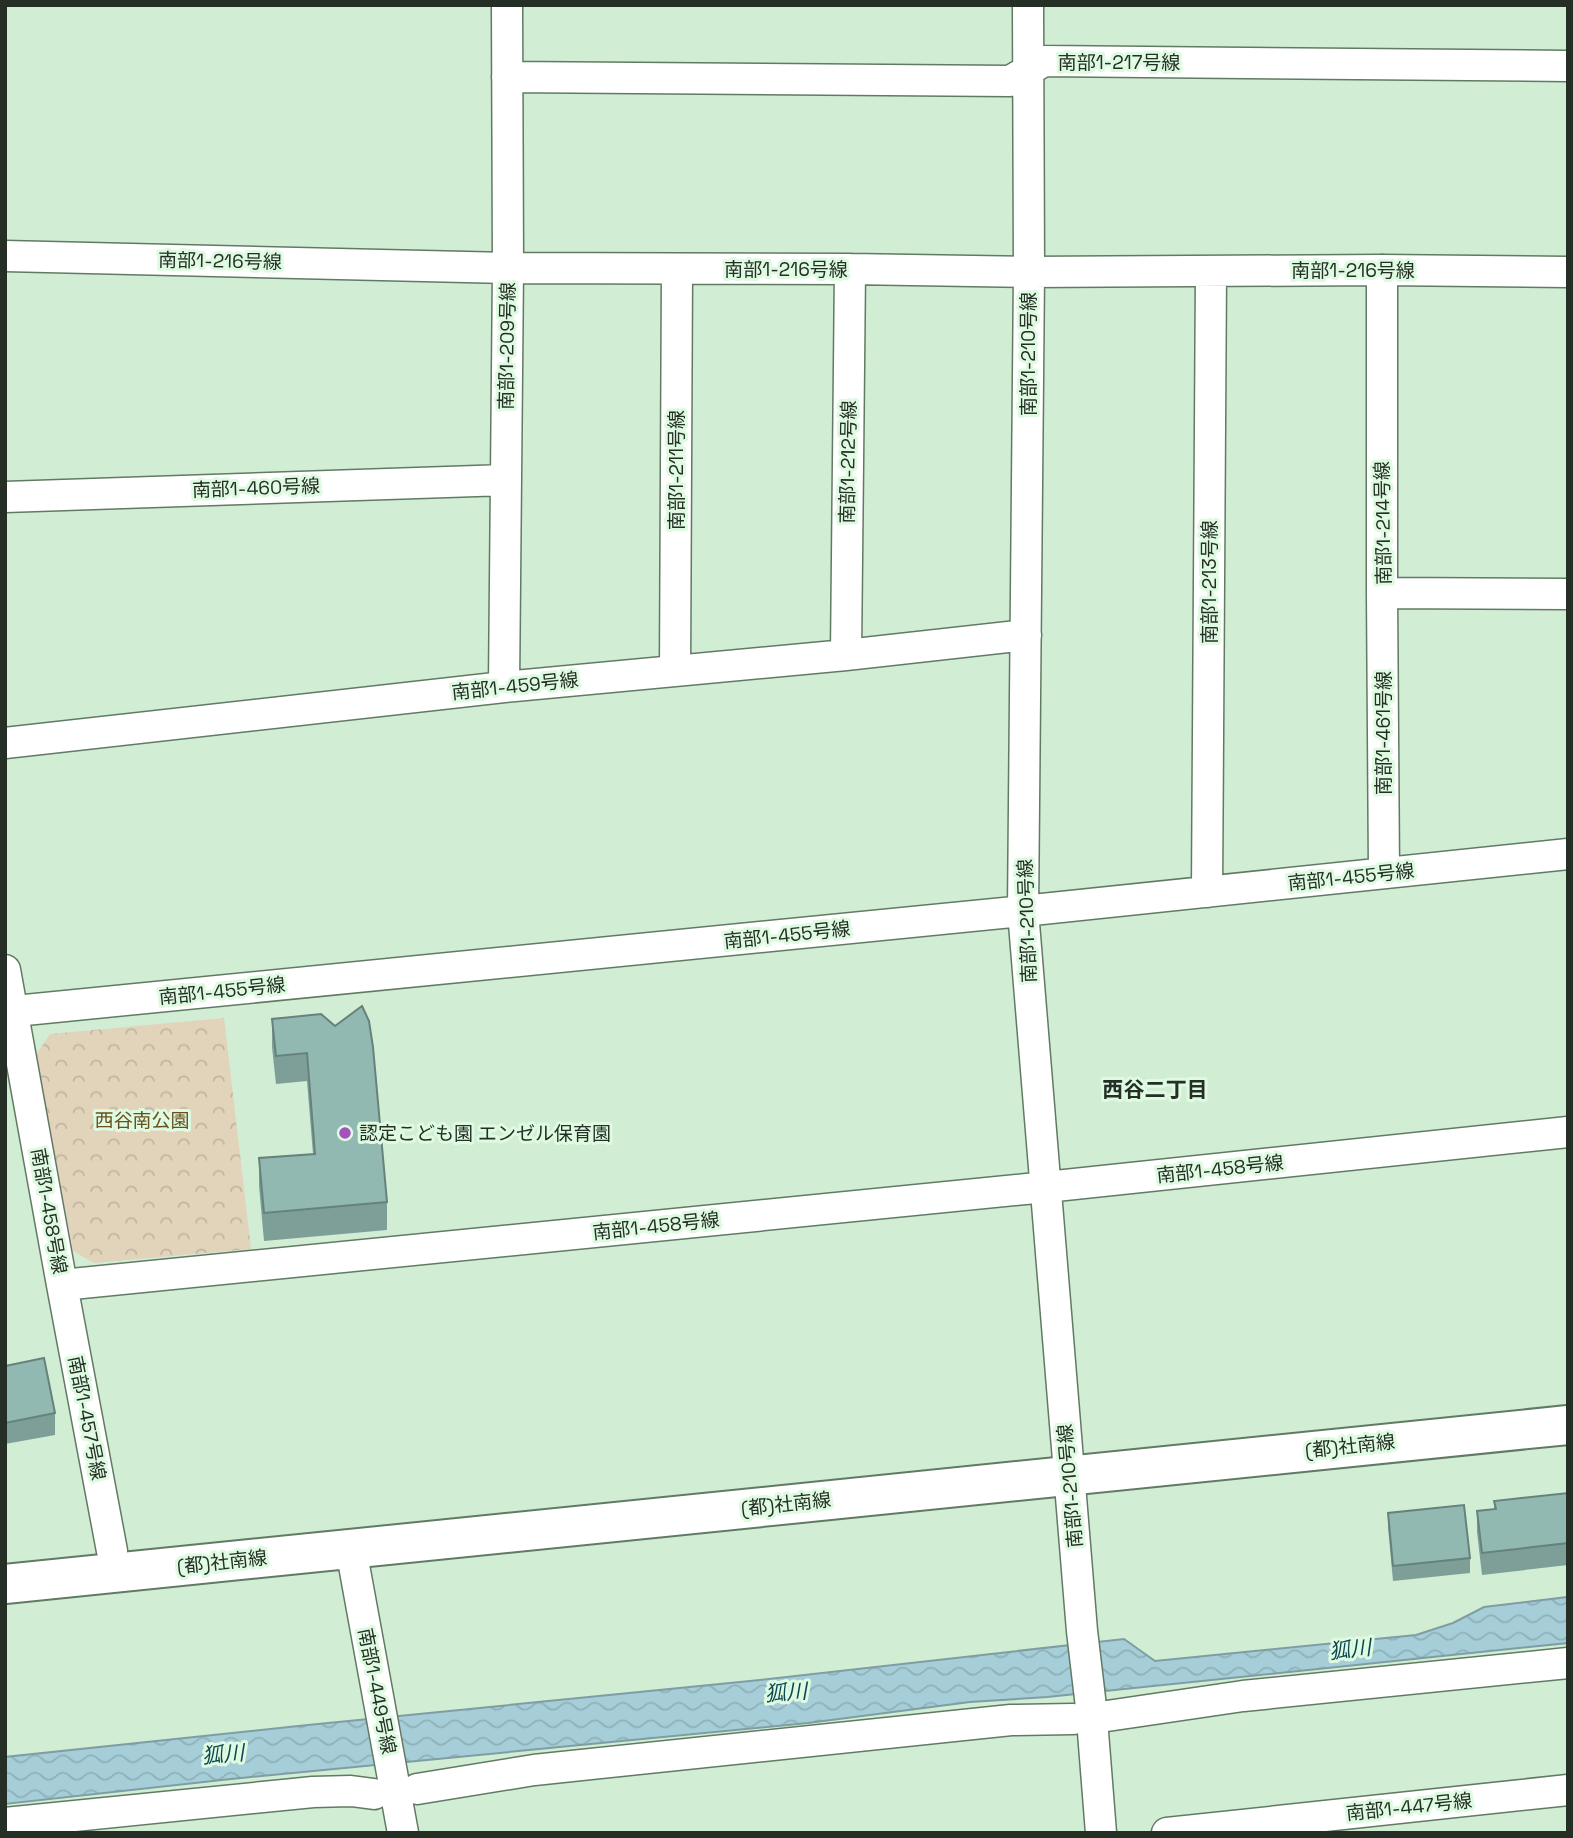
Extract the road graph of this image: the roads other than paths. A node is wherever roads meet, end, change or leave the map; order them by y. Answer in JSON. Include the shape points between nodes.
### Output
{"nodes":[{"id":1,"x":507,"y":5,"type":"edge"},
{"id":2,"x":1028,"y":5,"type":"edge"},
{"id":3,"x":1568,"y":66,"type":"edge"},
{"id":4,"x":1029,"y":70,"type":"junction"},
{"id":5,"x":507,"y":78,"type":"junction"},
{"id":6,"x":5,"y":256,"type":"edge"},
{"id":7,"x":508,"y":268,"type":"junction"},
{"id":8,"x":677,"y":269,"type":"junction"},
{"id":9,"x":850,"y":269,"type":"junction"},
{"id":10,"x":1382,"y":270,"type":"junction"},
{"id":11,"x":1211,"y":271,"type":"junction"},
{"id":12,"x":1028,"y":272,"type":"junction"},
{"id":13,"x":1568,"y":272,"type":"edge"},
{"id":14,"x":506,"y":480,"type":"junction"},
{"id":15,"x":5,"y":497,"type":"edge"},
{"id":16,"x":1382,"y":593,"type":"junction"},
{"id":17,"x":1568,"y":594,"type":"edge"},
{"id":18,"x":1026,"y":635,"type":"junction"},
{"id":19,"x":846,"y":655,"type":"junction"},
{"id":20,"x":675,"y":671,"type":"junction"},
{"id":21,"x":504,"y":687,"type":"junction"},
{"id":22,"x":5,"y":743,"type":"edge"},
{"id":23,"x":1568,"y":854,"type":"edge"},
{"id":24,"x":1384,"y":873,"type":"junction"},
{"id":25,"x":1208,"y":892,"type":"junction"},
{"id":26,"x":1023,"y":911,"type":"junction"},
{"id":27,"x":5,"y":970,"type":"edge"},
{"id":28,"x":9,"y":1012,"type":"edge"},
{"id":29,"x":1568,"y":1132,"type":"edge"},
{"id":30,"x":1046,"y":1187,"type":"junction"},
{"id":31,"x":62,"y":1285,"type":"junction"},
{"id":32,"x":1568,"y":1424,"type":"edge"},
{"id":33,"x":1070,"y":1475,"type":"junction"},
{"id":34,"x":351,"y":1549,"type":"junction"},
{"id":35,"x":112,"y":1551,"type":"dead end"},
{"id":36,"x":5,"y":1584,"type":"edge"},
{"id":37,"x":1568,"y":1663,"type":"edge"},
{"id":38,"x":1090,"y":1714,"type":"junction"},
{"id":39,"x":395,"y":1790,"type":"junction"},
{"id":40,"x":1568,"y":1790,"type":"edge"},
{"id":41,"x":1370,"y":1822,"type":"edge"},
{"id":42,"x":5,"y":1823,"type":"edge"},
{"id":43,"x":403,"y":1833,"type":"edge"},
{"id":44,"x":1101,"y":1833,"type":"edge"},
{"id":45,"x":1167,"y":1833,"type":"edge"}],
"edges":[{"from":1,"to":5,"type":"street","name":"南部1-209号線"},
{"from":2,"to":4,"type":"street","name":"南部1-210号線"},
{"from":3,"to":4,"type":"street","name":"南部1-217号線","via":[[1044,61]]},
{"from":4,"to":5,"type":"street","name":"南部1-217号線","via":[[1010,81]]},
{"from":4,"to":12,"type":"street","name":"南部1-210号線"},
{"from":5,"to":7,"type":"street","name":"南部1-209号線"},
{"from":6,"to":7,"type":"street","name":"南部1-216号線"},
{"from":7,"to":8,"type":"street","name":"南部1-216号線"},
{"from":7,"to":14,"type":"street","name":"南部1-209号線"},
{"from":8,"to":9,"type":"street","name":"南部1-216号線"},
{"from":8,"to":20,"type":"street","name":"南部1-211号線"},
{"from":9,"to":12,"type":"street","name":"南部1-216号線"},
{"from":9,"to":19,"type":"street","name":"南部1-212号線"},
{"from":10,"to":11,"type":"street","name":"南部1-216号線"},
{"from":10,"to":13,"type":"street","name":"南部1-216号線"},
{"from":10,"to":16,"type":"street","name":"南部1-214号線"},
{"from":11,"to":12,"type":"street","name":"南部1-216号線"},
{"from":11,"to":25,"type":"street","name":"南部1-213号線"},
{"from":12,"to":18,"type":"street","name":"南部1-210号線"},
{"from":14,"to":15,"type":"street","name":"南部1-460号線"},
{"from":14,"to":21,"type":"street","name":"南部1-209号線"},
{"from":16,"to":17,"type":"street","name":"南部1-214号線"},
{"from":16,"to":24,"type":"street","name":"南部1-461号線"},
{"from":18,"to":19,"type":"street","name":"南部1-459号線"},
{"from":18,"to":26,"type":"street","name":"南部1-210号線"},
{"from":19,"to":20,"type":"street","name":"南部1-459号線"},
{"from":20,"to":21,"type":"street","name":"南部1-459号線"},
{"from":21,"to":22,"type":"street","name":"南部1-459号線"},
{"from":23,"to":24,"type":"street","name":"南部1-455号線"},
{"from":24,"to":25,"type":"street","name":"南部1-455号線"},
{"from":25,"to":26,"type":"street","name":"南部1-455号線"},
{"from":26,"to":28,"type":"street","name":"南部1-455号線"},
{"from":26,"to":30,"type":"street","name":"南部1-210号線"},
{"from":27,"to":28,"type":"street","name":"南部1-458号線"},
{"from":28,"to":31,"type":"street","name":"南部1-458号線"},
{"from":29,"to":30,"type":"street","name":"南部1-458号線"},
{"from":30,"to":31,"type":"street","name":"南部1-458号線"},
{"from":30,"to":33,"type":"street","name":"南部1-210号線"},
{"from":31,"to":35,"type":"street","name":"南部1-457号線"},
{"from":32,"to":33,"type":"street","name":"(都)社南線"},
{"from":33,"to":34,"type":"street","name":"(都)社南線"},
{"from":33,"to":38,"type":"street","name":"南部1-210号線"},
{"from":34,"to":36,"type":"street","name":"(都)社南線"},
{"from":34,"to":39,"type":"street","name":"南部1-449号線"},
{"from":37,"to":38,"type":"street"},
{"from":38,"to":39,"type":"street","via":[[534,1770]]},
{"from":38,"to":44,"type":"street","name":"南部1-210号線"},
{"from":39,"to":42,"type":"street","via":[[313,1792]]},
{"from":39,"to":43,"type":"street","name":"南部1-449号線"},
{"from":40,"to":41,"type":"street","name":"南部1-447号線"},
{"from":41,"to":45,"type":"street","name":"南部1-447号線"}]}
